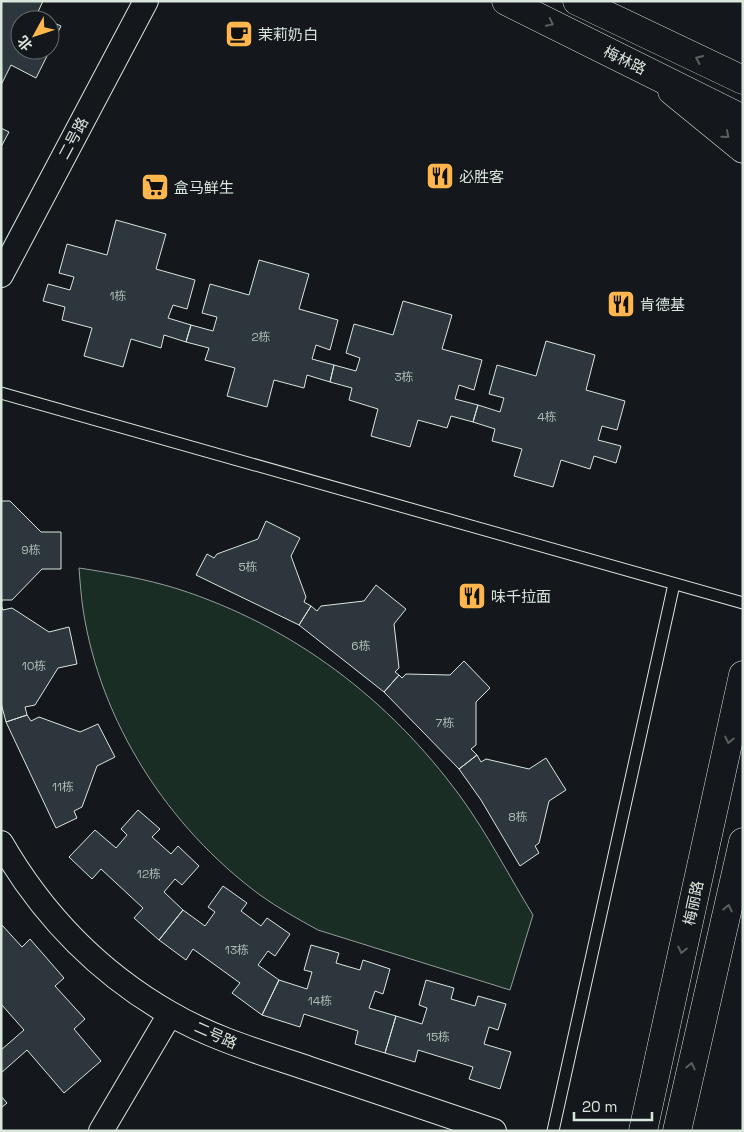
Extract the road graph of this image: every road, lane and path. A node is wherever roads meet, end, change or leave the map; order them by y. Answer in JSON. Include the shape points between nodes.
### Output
{"nodes":[{"id":1,"x":146,"y":1,"type":"edge"},
{"id":2,"x":506,"y":1,"type":"edge"},
{"id":3,"x":577,"y":1,"type":"edge"},
{"id":4,"x":648,"y":71,"type":"junction"},
{"id":5,"x":743,"y":80,"type":"edge"},
{"id":6,"x":743,"y":119,"type":"edge"},
{"id":7,"x":743,"y":149,"type":"edge"},
{"id":8,"x":1,"y":275,"type":"edge"},
{"id":9,"x":1,"y":394,"type":"edge"},
{"id":10,"x":674,"y":584,"type":"junction"},
{"id":11,"x":743,"y":603,"type":"edge"},
{"id":12,"x":743,"y":675,"type":"edge"},
{"id":13,"x":743,"y":842,"type":"edge"},
{"id":14,"x":1,"y":843,"type":"edge"},
{"id":15,"x":170,"y":1014,"type":"junction"},
{"id":16,"x":101,"y":1131,"type":"edge"},
{"id":17,"x":494,"y":1131,"type":"edge"},
{"id":18,"x":553,"y":1131,"type":"edge"},
{"id":19,"x":643,"y":1131,"type":"edge"},
{"id":20,"x":677,"y":1131,"type":"edge"}],
"edges":[{"from":1,"to":8,"type":"street","name":"二号路"},
{"from":2,"to":4,"type":"street","name":"梅林路","one_way":true},
{"from":5,"to":3,"type":"street","one_way":true},
{"from":4,"to":6,"type":"street","name":"梅林路"},
{"from":4,"to":7,"type":"street","one_way":true},
{"from":9,"to":10,"type":"lane"},
{"from":10,"to":11,"type":"lane"},
{"from":10,"to":18,"type":"lane"},
{"from":12,"to":19,"type":"street","name":"梅丽路","one_way":true},
{"from":20,"to":13,"type":"street","one_way":true},
{"from":14,"to":15,"type":"street","name":"二号路","via":[[18,873],[61,928],[112,975]]},
{"from":15,"to":16,"type":"street"},
{"from":15,"to":17,"type":"street","name":"二号路","via":[[230,1042]]}]}
